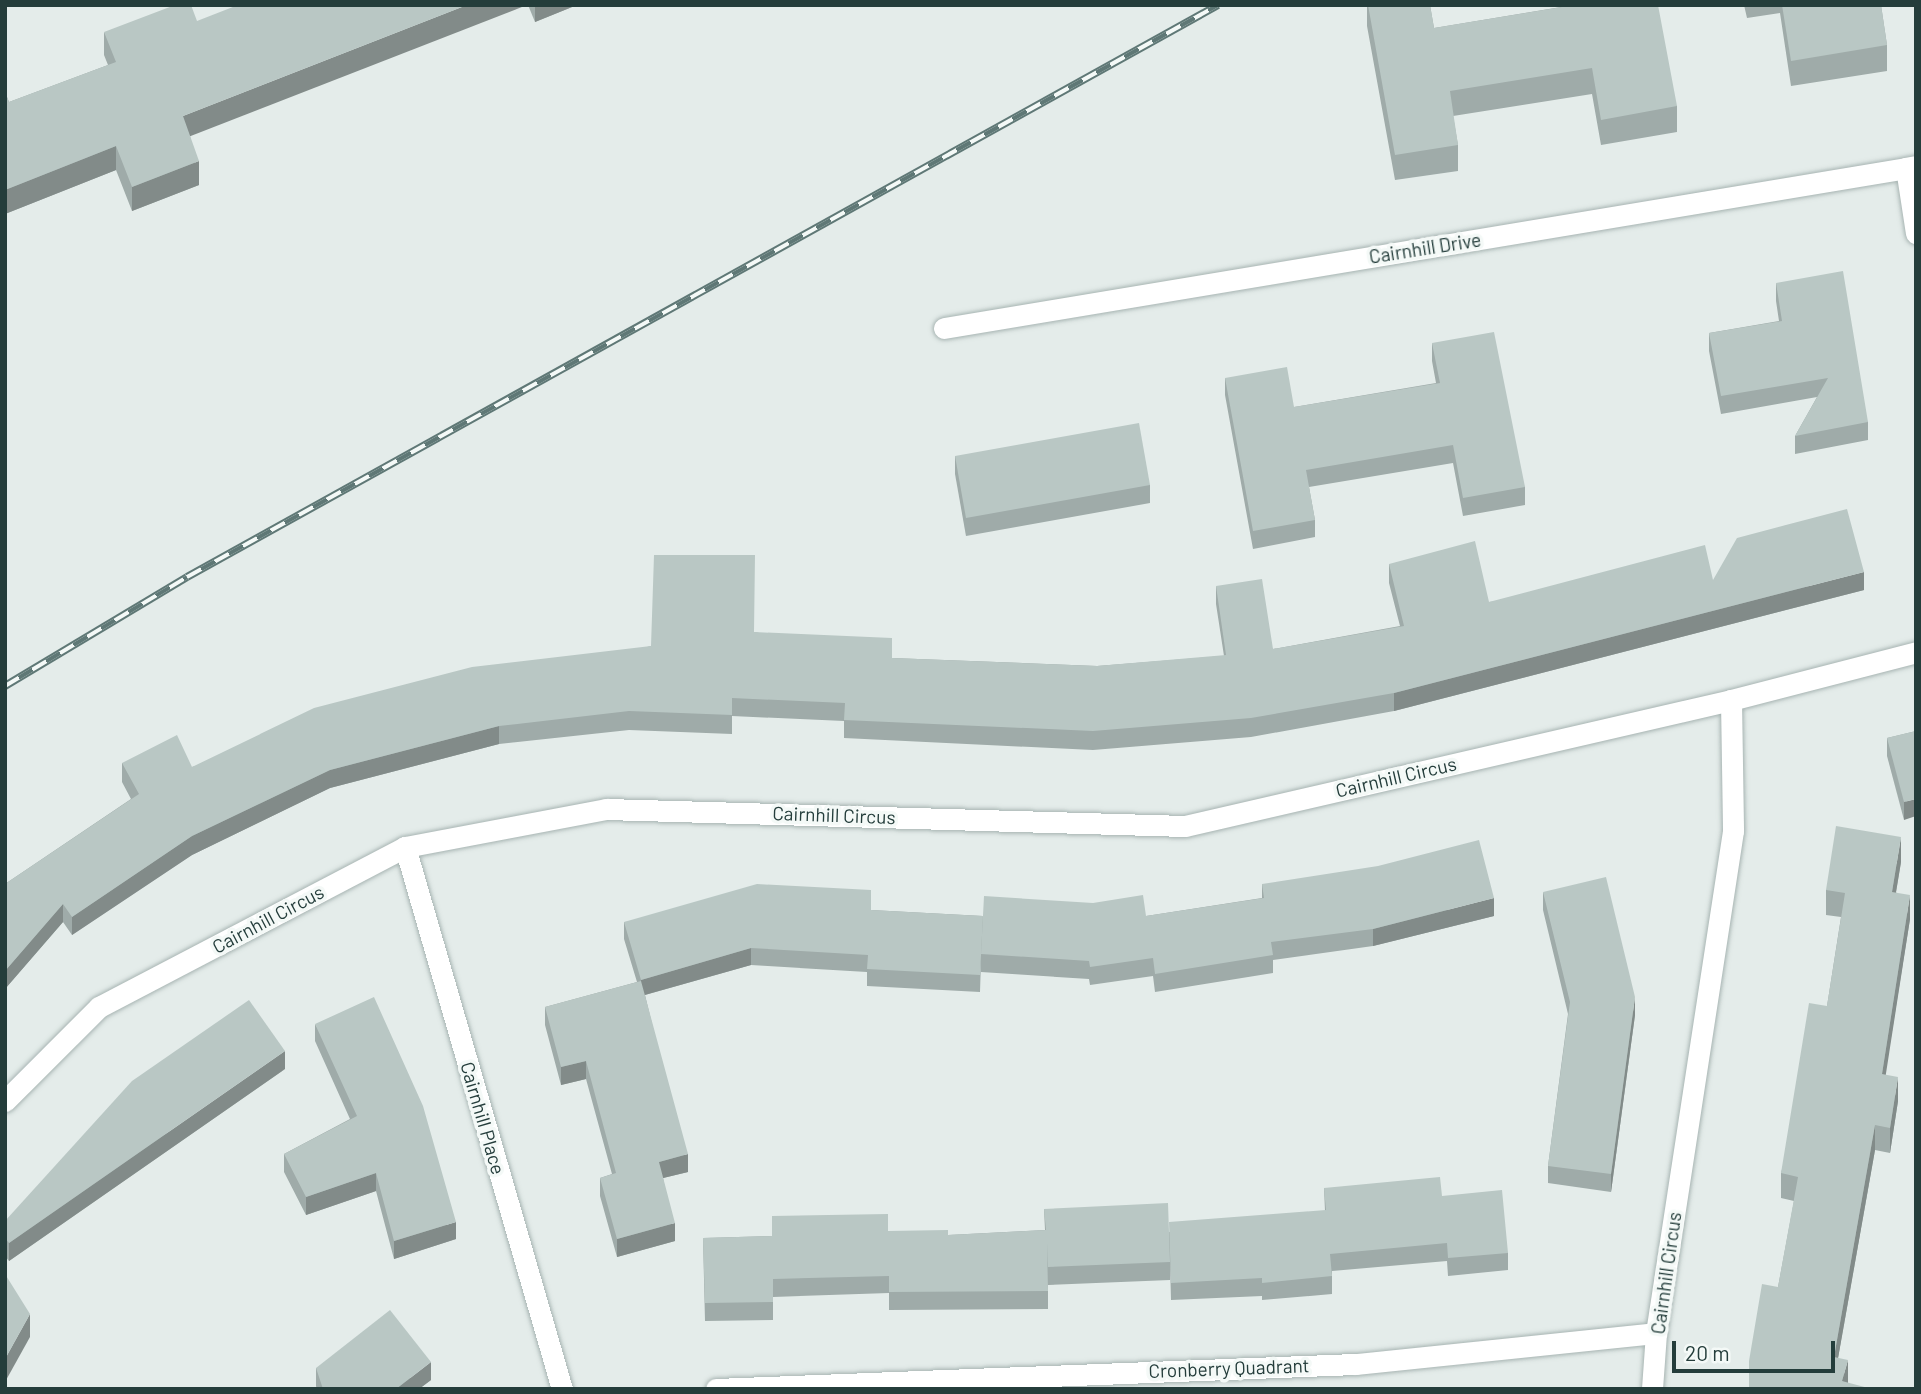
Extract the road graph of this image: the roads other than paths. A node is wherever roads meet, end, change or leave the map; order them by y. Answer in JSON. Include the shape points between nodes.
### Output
{"nodes":[{"id":1,"x":1911,"y":167,"type":"edge"},
{"id":2,"x":1916,"y":233,"type":"edge"},
{"id":3,"x":944,"y":328,"type":"dead end"},
{"id":4,"x":1916,"y":652,"type":"edge"},
{"id":5,"x":1731,"y":700,"type":"junction"},
{"id":6,"x":405,"y":847,"type":"junction"},
{"id":7,"x":5,"y":1101,"type":"edge"},
{"id":8,"x":1656,"y":1333,"type":"junction"},
{"id":9,"x":992,"y":1382,"type":"edge"},
{"id":10,"x":562,"y":1389,"type":"edge"},
{"id":11,"x":716,"y":1389,"type":"edge"},
{"id":12,"x":1652,"y":1389,"type":"edge"}],
"edges":[{"from":1,"to":2,"type":"street","name":"Cairnhill Drive"},
{"from":1,"to":3,"type":"street","name":"Cairnhill Drive"},
{"from":4,"to":5,"type":"street","name":"Cairnhill Circus"},
{"from":5,"to":6,"type":"street","name":"Cairnhill Circus","via":[[1185,825],[606,809]]},
{"from":5,"to":8,"type":"street","name":"Cairnhill Circus","via":[[1733,831]]},
{"from":6,"to":7,"type":"street","name":"Cairnhill Circus","via":[[99,1007]]},
{"from":6,"to":10,"type":"street","name":"Cairnhill Place"},
{"from":8,"to":9,"type":"street","name":"Cronberry Quadrant","via":[[1356,1364]]},
{"from":8,"to":12,"type":"street","name":"Cairnhill Circus"},
{"from":9,"to":11,"type":"street","name":"Cronberry Quadrant"}]}
